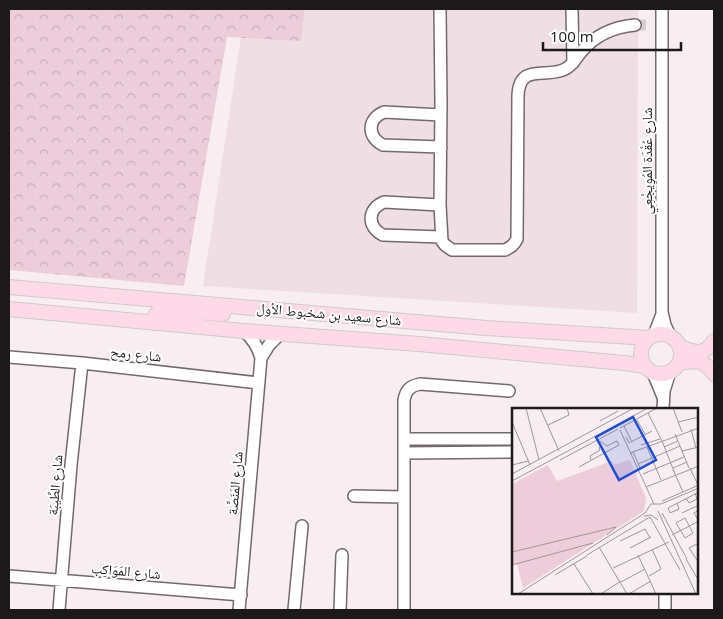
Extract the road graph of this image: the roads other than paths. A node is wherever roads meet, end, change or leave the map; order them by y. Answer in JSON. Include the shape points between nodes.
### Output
{"nodes":[{"id":1,"x":440,"y":9,"type":"edge"},
{"id":2,"x":572,"y":9,"type":"edge"},
{"id":3,"x":662,"y":9,"type":"edge"},
{"id":4,"x":635,"y":26,"type":"tunnel mouth"},
{"id":5,"x":573,"y":63,"type":"junction"},
{"id":6,"x":441,"y":115,"type":"junction"},
{"id":7,"x":441,"y":147,"type":"junction"},
{"id":8,"x":440,"y":205,"type":"junction"},
{"id":9,"x":441,"y":237,"type":"junction"},
{"id":10,"x":9,"y":287,"type":"edge"},
{"id":11,"x":242,"y":306,"type":"junction"},
{"id":12,"x":9,"y":309,"type":"edge"},
{"id":13,"x":662,"y":312,"type":"junction"},
{"id":14,"x":155,"y":323,"type":"junction"},
{"id":15,"x":486,"y":328,"type":"junction"},
{"id":16,"x":244,"y":331,"type":"junction"},
{"id":17,"x":280,"y":334,"type":"junction"},
{"id":18,"x":652,"y":337,"type":"junction"},
{"id":19,"x":675,"y":341,"type":"junction"},
{"id":20,"x":714,"y":341,"type":"edge"},
{"id":21,"x":419,"y":344,"type":"junction"},
{"id":22,"x":9,"y":357,"type":"edge"},
{"id":23,"x":261,"y":358,"type":"junction"},
{"id":24,"x":82,"y":363,"type":"junction"},
{"id":25,"x":675,"y":368,"type":"junction"},
{"id":26,"x":649,"y":369,"type":"junction"},
{"id":27,"x":714,"y":374,"type":"edge"},
{"id":28,"x":259,"y":382,"type":"junction"},
{"id":29,"x":509,"y":391,"type":"dead end"},
{"id":30,"x":663,"y":403,"type":"edge"},
{"id":31,"x":404,"y":439,"type":"junction"},
{"id":32,"x":512,"y":439,"type":"edge"},
{"id":33,"x":512,"y":452,"type":"edge"},
{"id":34,"x":404,"y":453,"type":"junction"},
{"id":35,"x":354,"y":496,"type":"dead end"},
{"id":36,"x":404,"y":497,"type":"junction"},
{"id":37,"x":302,"y":526,"type":"dead end"},
{"id":38,"x":342,"y":556,"type":"dead end"},
{"id":39,"x":9,"y":576,"type":"edge"},
{"id":40,"x":61,"y":580,"type":"junction"},
{"id":41,"x":665,"y":594,"type":"edge"},
{"id":42,"x":241,"y":595,"type":"junction"},
{"id":43,"x":59,"y":610,"type":"edge"},
{"id":44,"x":239,"y":610,"type":"edge"},
{"id":45,"x":294,"y":610,"type":"edge"},
{"id":46,"x":340,"y":610,"type":"edge"},
{"id":47,"x":404,"y":610,"type":"edge"},
{"id":48,"x":665,"y":610,"type":"edge"}],
"edges":[{"from":1,"to":6,"type":"street"},
{"from":2,"to":5,"type":"street"},
{"from":3,"to":13,"type":"street","name":"شارع عُقْدَة المُوِيجْعِي","via":[[656,25]]},
{"from":4,"to":5,"type":"street","via":[[603,33],[584,48]]},
{"from":5,"to":9,"type":"street","via":[[561,71],[525,77],[518,89],[518,234],[515,244],[505,250],[452,250],[444,245]]},
{"from":6,"to":7,"type":"street"},
{"from":6,"to":7,"type":"street","via":[[384,112],[376,116],[371,128],[376,141],[383,145]]},
{"from":7,"to":8,"type":"street"},
{"from":8,"to":9,"type":"street"},
{"from":8,"to":9,"type":"street","via":[[384,202],[376,206],[371,218],[376,230],[383,235]]},
{"from":10,"to":11,"type":"main road","name":"شارع سعيد بن شخبوط الأول"},
{"from":11,"to":14,"type":"main road","via":[[222,314],[162,310],[154,316]]},
{"from":11,"to":15,"type":"main road","name":"شارع سعيد بن شخبوط الأول"},
{"from":12,"to":14,"type":"main road","name":"شارع سعيد بن شخبوط الأول"},
{"from":13,"to":18,"type":"street","name":"شارع عُقْدَة المُوِيجْعِي"},
{"from":13,"to":19,"type":"street","name":"شارع عُقْدَة المُوِيجْعِي"},
{"from":14,"to":16,"type":"main road","name":"شارع سعيد بن شخبوط الأول"},
{"from":15,"to":18,"type":"main road","name":"شارع سعيد بن شخبوط الأول"},
{"from":15,"to":21,"type":"main road","via":[[487,334],[480,340],[437,337]]},
{"from":16,"to":17,"type":"main road","name":"شارع سعيد بن شخبوط الأول"},
{"from":16,"to":23,"type":"street","via":[[256,344]]},
{"from":17,"to":21,"type":"main road","name":"شارع سعيد بن شخبوط الأول"},
{"from":17,"to":23,"type":"street"},
{"from":18,"to":19,"type":"main road","via":[[665,334]]},
{"from":18,"to":26,"type":"main road","via":[[641,351]]},
{"from":19,"to":20,"type":"main road","via":[[699,352],[710,348]]},
{"from":19,"to":25,"type":"main road","via":[[681,358]]},
{"from":21,"to":26,"type":"main road","name":"شارع سعيد بن شخبوط الأول","via":[[624,363]]},
{"from":22,"to":24,"type":"street","name":"شارع رمح"},
{"from":23,"to":28,"type":"street","name":"شارع المَنَصَّة"},
{"from":24,"to":28,"type":"street","name":"شارع رمح"},
{"from":24,"to":40,"type":"street","name":"شارع الطِّيبَة"},
{"from":25,"to":26,"type":"main road","via":[[659,374]]},
{"from":25,"to":27,"type":"main road","via":[[694,361],[710,368]]},
{"from":25,"to":30,"type":"street"},
{"from":26,"to":30,"type":"street"},
{"from":28,"to":42,"type":"street","name":"شارع المَنَصَّة"},
{"from":29,"to":31,"type":"street","via":[[413,385],[405,394]]},
{"from":31,"to":32,"type":"street"},
{"from":31,"to":34,"type":"street"},
{"from":33,"to":34,"type":"street"},
{"from":34,"to":36,"type":"street"},
{"from":35,"to":36,"type":"street"},
{"from":36,"to":47,"type":"street"},
{"from":37,"to":45,"type":"street"},
{"from":38,"to":46,"type":"street"},
{"from":39,"to":40,"type":"street","name":"شارع المَوَاكِب"},
{"from":40,"to":42,"type":"street","name":"شارع المَوَاكِب"},
{"from":40,"to":43,"type":"street","name":"شارع الطِّيبَة"},
{"from":41,"to":48,"type":"street"},
{"from":42,"to":44,"type":"street","name":"شارع المَنَصَّة"}]}
